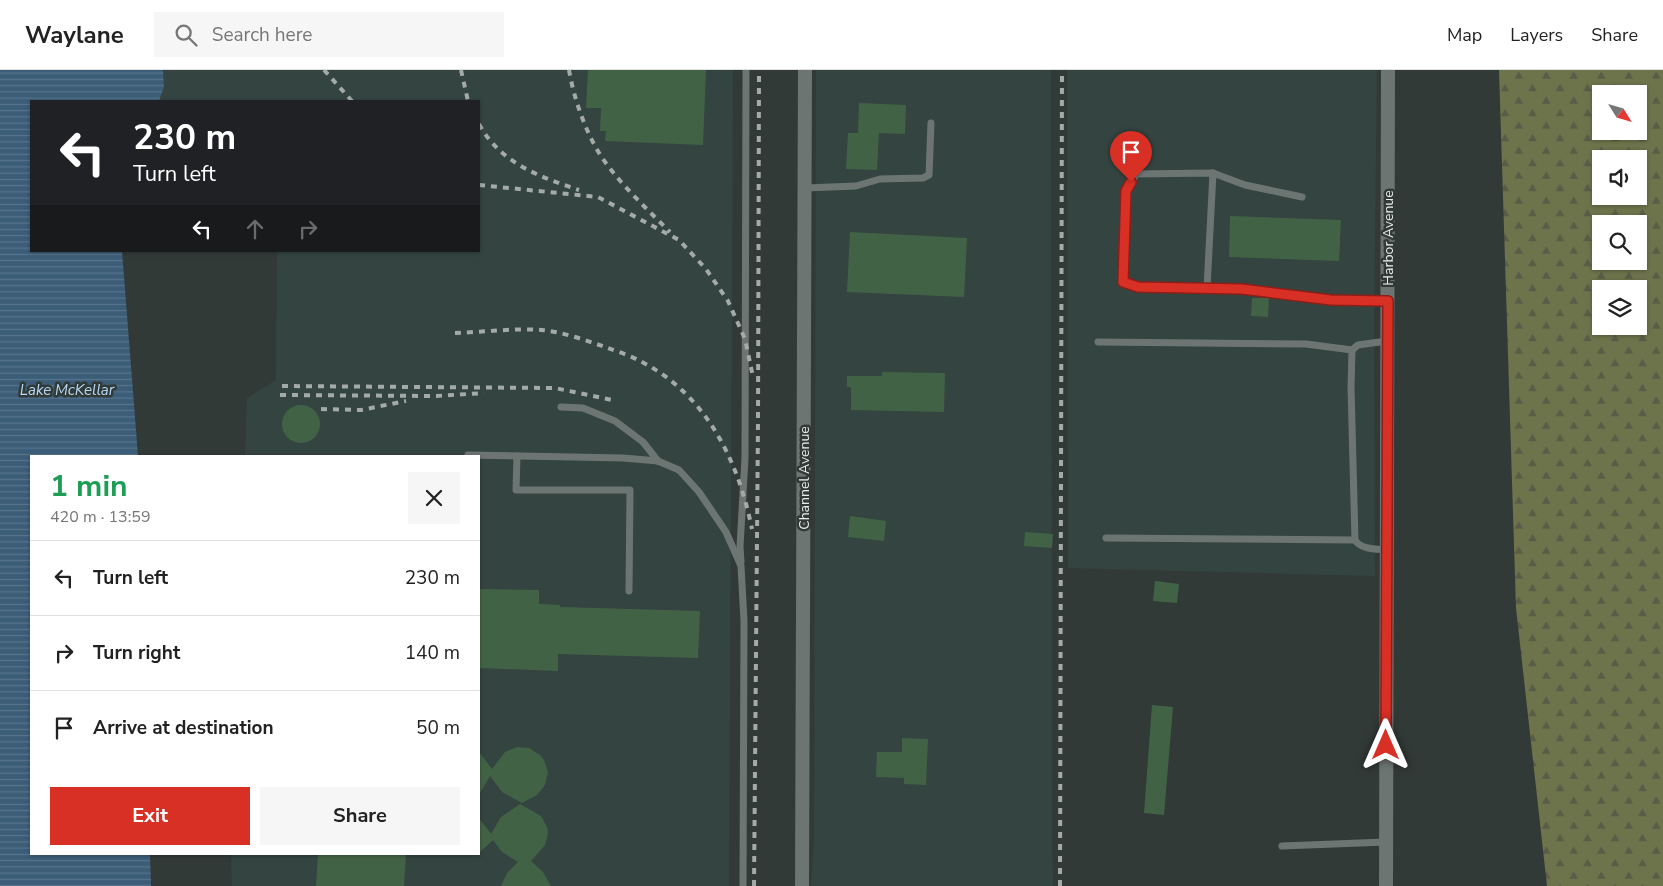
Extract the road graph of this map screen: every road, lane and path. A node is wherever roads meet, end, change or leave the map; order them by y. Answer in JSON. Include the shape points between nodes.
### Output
{"nodes":[{"id":1,"x":746,"y":70,"type":"edge"},
{"id":2,"x":805,"y":70,"type":"edge"},
{"id":3,"x":1388,"y":70,"type":"edge"},
{"id":4,"x":931,"y":123,"type":"dead end"},
{"id":5,"x":1212,"y":173,"type":"junction"},
{"id":6,"x":805,"y":188,"type":"junction"},
{"id":7,"x":1302,"y":197,"type":"dead end"},
{"id":8,"x":1207,"y":288,"type":"junction"},
{"id":9,"x":1388,"y":301,"type":"junction"},
{"id":10,"x":1387,"y":341,"type":"junction"},
{"id":11,"x":1098,"y":342,"type":"dead end"},
{"id":12,"x":1352,"y":350,"type":"junction"},
{"id":13,"x":561,"y":407,"type":"dead end"},
{"id":14,"x":468,"y":454,"type":"dead end"},
{"id":15,"x":518,"y":456,"type":"junction"},
{"id":16,"x":658,"y":461,"type":"junction"},
{"id":17,"x":1106,"y":538,"type":"dead end"},
{"id":18,"x":1355,"y":540,"type":"junction"},
{"id":19,"x":1387,"y":550,"type":"junction"},
{"id":20,"x":741,"y":566,"type":"junction"},
{"id":21,"x":629,"y":591,"type":"dead end"},
{"id":22,"x":1386,"y":842,"type":"junction"},
{"id":23,"x":1282,"y":846,"type":"dead end"},
{"id":24,"x":744,"y":886,"type":"edge"},
{"id":25,"x":802,"y":886,"type":"edge"},
{"id":26,"x":1386,"y":886,"type":"edge"}],
"edges":[{"from":1,"to":20,"type":"lane"},
{"from":2,"to":6,"type":"street","name":"Channel Avenue"},
{"from":3,"to":9,"type":"street","name":"Harbor Avenue"},
{"from":4,"to":6,"type":"lane","via":[[928,175],[923,178],[880,179],[856,186]]},
{"from":5,"to":7,"type":"lane","via":[[1245,185]]},
{"from":5,"to":8,"type":"lane"},
{"from":5,"to":8,"type":"lane","via":[[1136,174],[1126,191],[1123,282],[1138,287]]},
{"from":6,"to":25,"type":"street","name":"Channel Avenue"},
{"from":8,"to":9,"type":"lane","via":[[1331,300]]},
{"from":9,"to":10,"type":"street","name":"Harbor Avenue"},
{"from":10,"to":12,"type":"lane","via":[[1358,344]]},
{"from":10,"to":19,"type":"street","name":"Harbor Avenue"},
{"from":11,"to":12,"type":"lane","via":[[1306,344]]},
{"from":12,"to":18,"type":"lane"},
{"from":13,"to":16,"type":"lane","via":[[583,408],[616,421],[643,442]]},
{"from":14,"to":15,"type":"lane"},
{"from":15,"to":16,"type":"lane"},
{"from":15,"to":21,"type":"lane","via":[[516,490],[630,490]]},
{"from":16,"to":20,"type":"lane","via":[[679,470],[699,492],[726,532]]},
{"from":17,"to":18,"type":"lane"},
{"from":18,"to":19,"type":"lane","via":[[1363,547]]},
{"from":19,"to":22,"type":"street","name":"Harbor Avenue"},
{"from":20,"to":24,"type":"lane"},
{"from":22,"to":23,"type":"lane"},
{"from":22,"to":26,"type":"street","name":"Harbor Avenue"}]}
